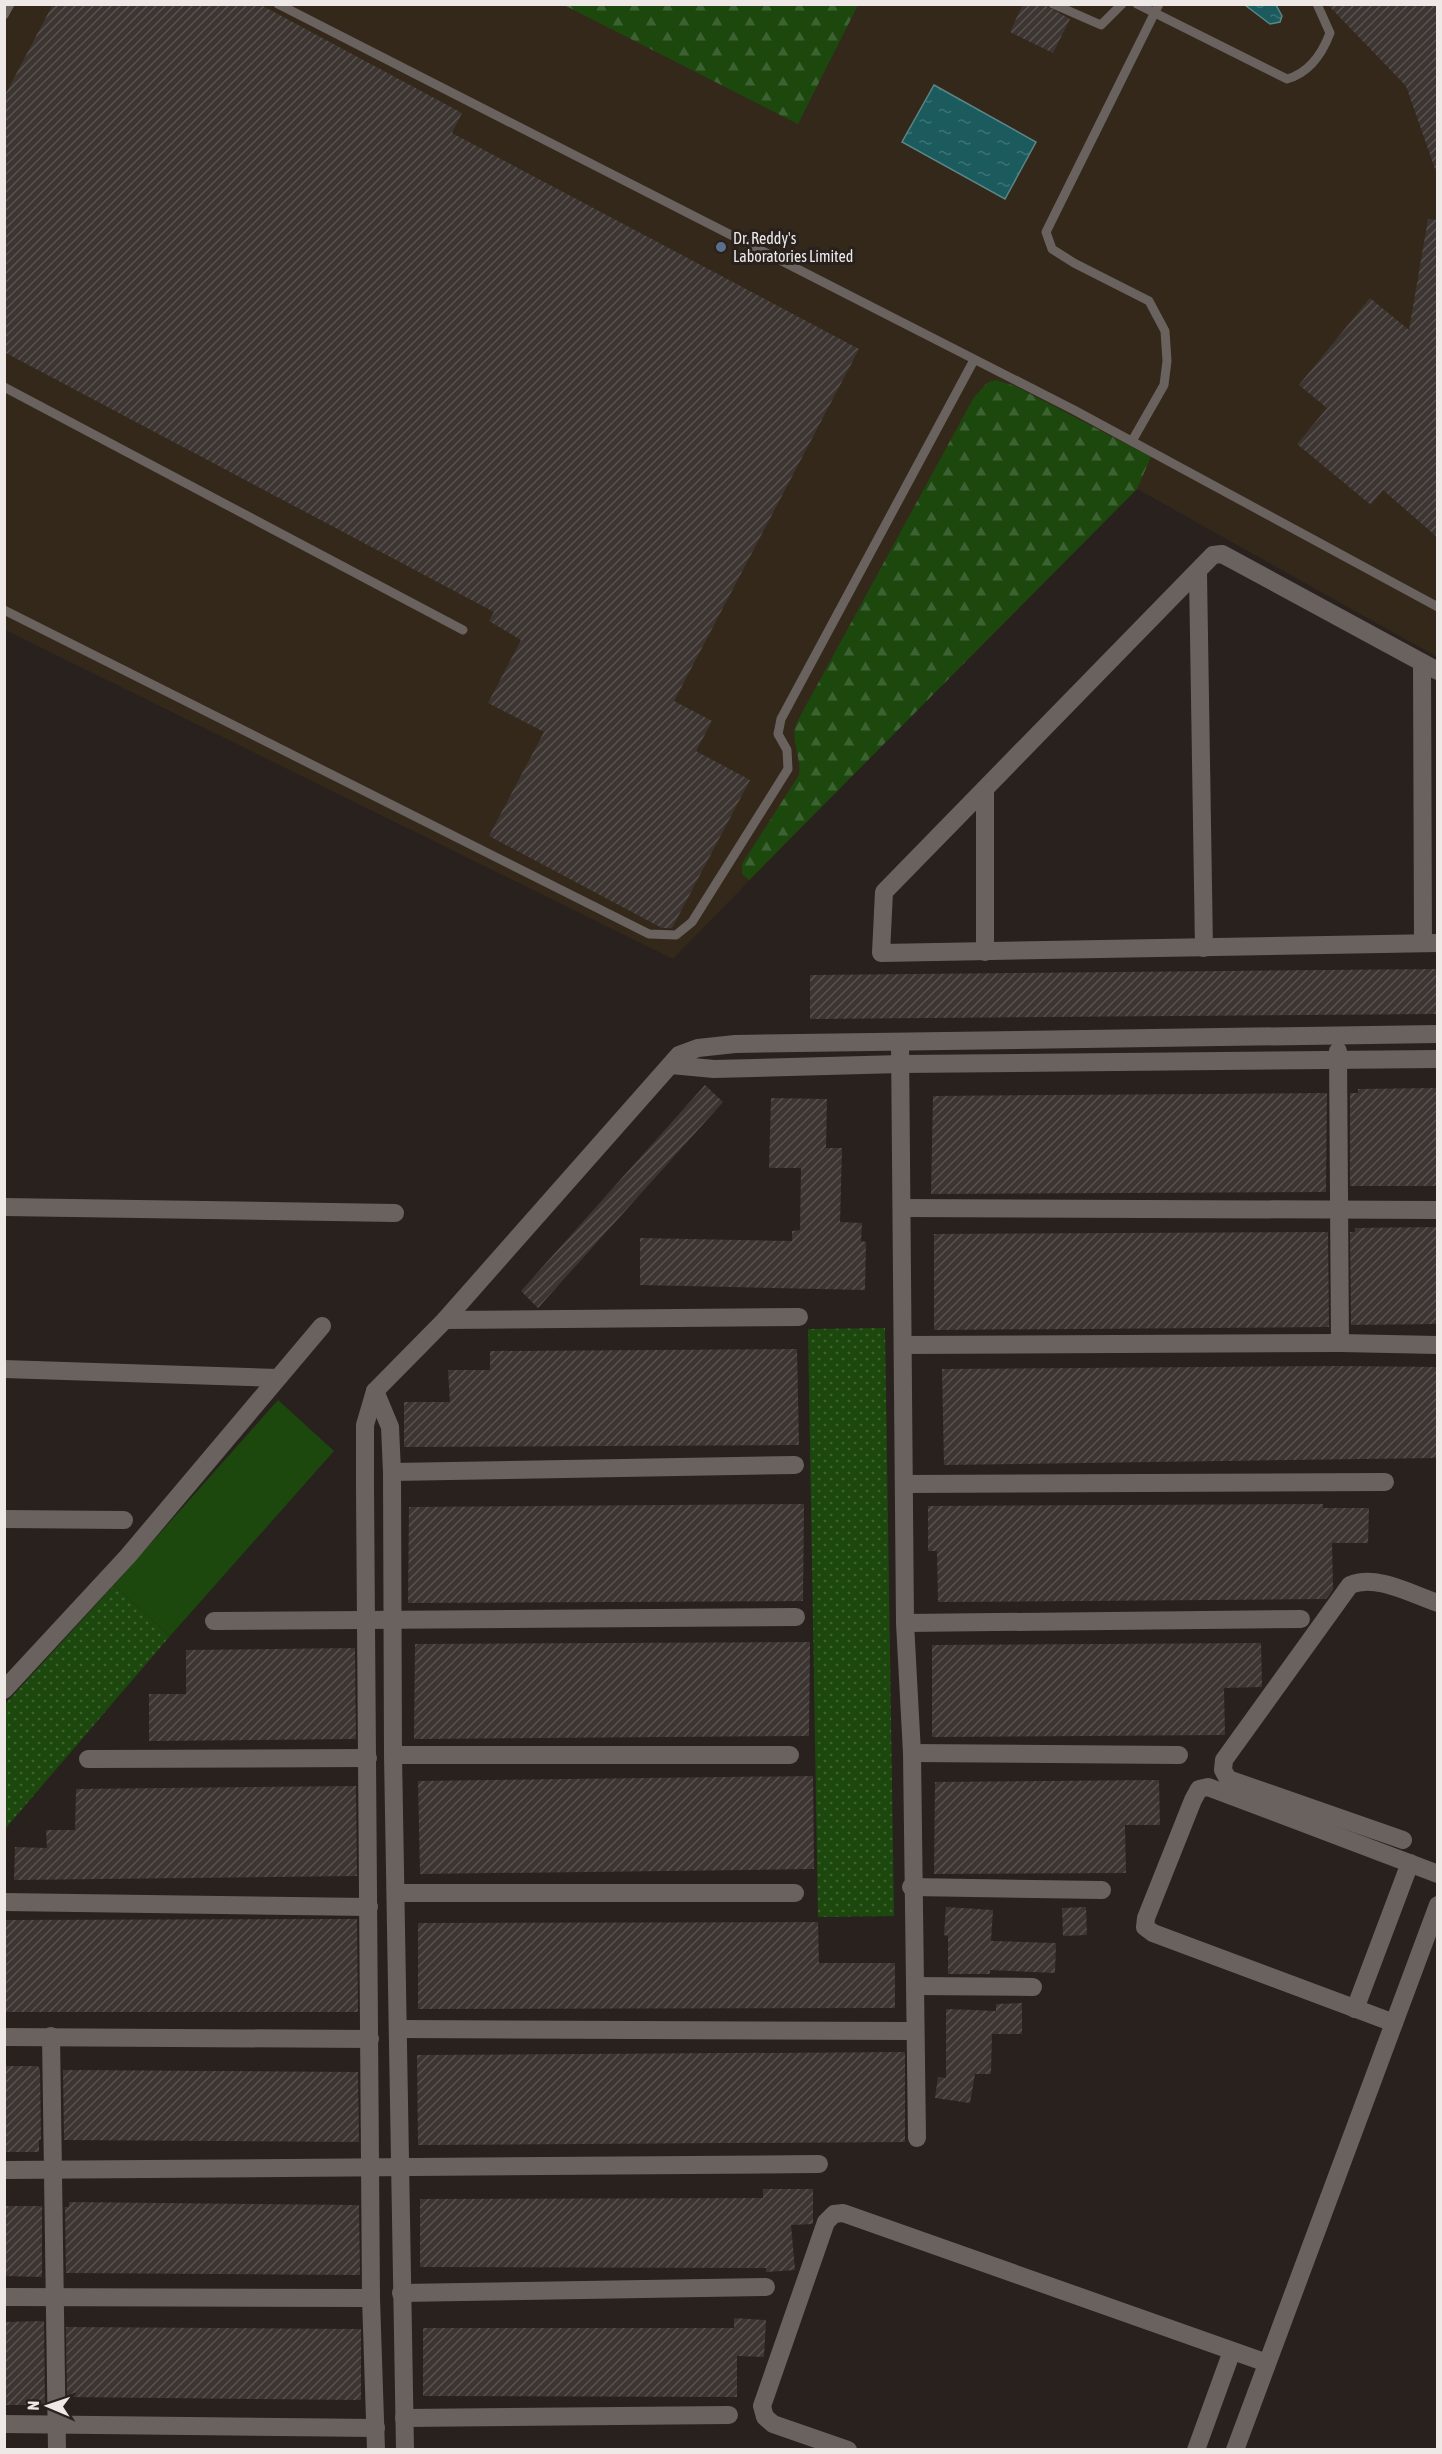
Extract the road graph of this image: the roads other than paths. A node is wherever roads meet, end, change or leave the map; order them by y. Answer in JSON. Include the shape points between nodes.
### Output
{"nodes":[{"id":1,"x":10,"y":4,"type":"edge"},
{"id":2,"x":278,"y":4,"type":"edge"},
{"id":3,"x":1053,"y":4,"type":"edge"},
{"id":4,"x":1122,"y":4,"type":"edge"},
{"id":5,"x":1137,"y":4,"type":"edge"},
{"id":6,"x":1317,"y":4,"type":"edge"},
{"id":7,"x":1156,"y":9,"type":"edge"},
{"id":8,"x":4,"y":15,"type":"edge"},
{"id":9,"x":974,"y":360,"type":"junction"},
{"id":10,"x":4,"y":387,"type":"edge"},
{"id":11,"x":1132,"y":441,"type":"junction"},
{"id":12,"x":1197,"y":573,"type":"junction"},
{"id":13,"x":1437,"y":607,"type":"edge"},
{"id":14,"x":4,"y":610,"type":"edge"},
{"id":15,"x":463,"y":630,"type":"dead end"},
{"id":16,"x":1430,"y":667,"type":"edge"},
{"id":17,"x":985,"y":789,"type":"junction"},
{"id":18,"x":1430,"y":943,"type":"edge"},
{"id":19,"x":1204,"y":948,"type":"junction"},
{"id":20,"x":985,"y":952,"type":"junction"},
{"id":21,"x":1339,"y":1034,"type":"junction"},
{"id":22,"x":1437,"y":1034,"type":"edge"},
{"id":23,"x":900,"y":1043,"type":"junction"},
{"id":24,"x":1437,"y":1059,"type":"edge"},
{"id":25,"x":1338,"y":1061,"type":"junction"},
{"id":26,"x":901,"y":1064,"type":"junction"},
{"id":27,"x":671,"y":1065,"type":"junction"},
{"id":28,"x":4,"y":1207,"type":"edge"},
{"id":29,"x":903,"y":1208,"type":"junction"},
{"id":30,"x":1338,"y":1208,"type":"junction"},
{"id":31,"x":1437,"y":1210,"type":"edge"},
{"id":32,"x":395,"y":1213,"type":"dead end"},
{"id":33,"x":799,"y":1317,"type":"dead end"},
{"id":34,"x":445,"y":1320,"type":"junction"},
{"id":35,"x":322,"y":1326,"type":"dead end"},
{"id":36,"x":1340,"y":1343,"type":"junction"},
{"id":37,"x":903,"y":1345,"type":"junction"},
{"id":38,"x":1437,"y":1345,"type":"edge"},
{"id":39,"x":4,"y":1369,"type":"edge"},
{"id":40,"x":278,"y":1378,"type":"junction"},
{"id":41,"x":375,"y":1391,"type":"junction"},
{"id":42,"x":795,"y":1465,"type":"dead end"},
{"id":43,"x":392,"y":1472,"type":"junction"},
{"id":44,"x":1385,"y":1482,"type":"dead end"},
{"id":45,"x":905,"y":1484,"type":"junction"},
{"id":46,"x":4,"y":1519,"type":"edge"},
{"id":47,"x":124,"y":1520,"type":"dead end"},
{"id":48,"x":1437,"y":1603,"type":"edge"},
{"id":49,"x":796,"y":1617,"type":"dead end"},
{"id":50,"x":365,"y":1619,"type":"junction"},
{"id":51,"x":1301,"y":1619,"type":"dead end"},
{"id":52,"x":214,"y":1621,"type":"dead end"},
{"id":53,"x":394,"y":1621,"type":"junction"},
{"id":54,"x":905,"y":1623,"type":"junction"},
{"id":55,"x":7,"y":1683,"type":"edge"},
{"id":56,"x":912,"y":1753,"type":"junction"},
{"id":57,"x":393,"y":1755,"type":"junction"},
{"id":58,"x":790,"y":1755,"type":"dead end"},
{"id":59,"x":1179,"y":1755,"type":"dead end"},
{"id":60,"x":368,"y":1758,"type":"junction"},
{"id":61,"x":88,"y":1760,"type":"dead end"},
{"id":62,"x":1403,"y":1840,"type":"dead end"},
{"id":63,"x":1410,"y":1863,"type":"junction"},
{"id":64,"x":1437,"y":1874,"type":"edge"},
{"id":65,"x":911,"y":1887,"type":"junction"},
{"id":66,"x":1102,"y":1890,"type":"dead end"},
{"id":67,"x":397,"y":1893,"type":"junction"},
{"id":68,"x":795,"y":1893,"type":"dead end"},
{"id":69,"x":4,"y":1902,"type":"edge"},
{"id":70,"x":1437,"y":1905,"type":"edge"},
{"id":71,"x":369,"y":1906,"type":"junction"},
{"id":72,"x":916,"y":1986,"type":"junction"},
{"id":73,"x":1033,"y":1988,"type":"dead end"},
{"id":74,"x":1355,"y":2009,"type":"junction"},
{"id":75,"x":1394,"y":2023,"type":"junction"},
{"id":76,"x":398,"y":2029,"type":"junction"},
{"id":77,"x":915,"y":2031,"type":"junction"},
{"id":78,"x":51,"y":2036,"type":"junction"},
{"id":79,"x":4,"y":2037,"type":"edge"},
{"id":80,"x":370,"y":2039,"type":"junction"},
{"id":81,"x":917,"y":2138,"type":"dead end"},
{"id":82,"x":819,"y":2164,"type":"dead end"},
{"id":83,"x":371,"y":2167,"type":"junction"},
{"id":84,"x":400,"y":2168,"type":"junction"},
{"id":85,"x":52,"y":2169,"type":"junction"},
{"id":86,"x":4,"y":2170,"type":"edge"},
{"id":87,"x":766,"y":2287,"type":"dead end"},
{"id":88,"x":401,"y":2293,"type":"junction"},
{"id":89,"x":4,"y":2296,"type":"edge"},
{"id":90,"x":56,"y":2296,"type":"junction"},
{"id":91,"x":371,"y":2298,"type":"junction"},
{"id":92,"x":1232,"y":2351,"type":"junction"},
{"id":93,"x":1267,"y":2363,"type":"junction"},
{"id":94,"x":729,"y":2415,"type":"dead end"},
{"id":95,"x":404,"y":2418,"type":"junction"},
{"id":96,"x":58,"y":2423,"type":"junction"},
{"id":97,"x":4,"y":2424,"type":"edge"},
{"id":98,"x":376,"y":2428,"type":"junction"},
{"id":99,"x":57,"y":2450,"type":"edge"},
{"id":100,"x":376,"y":2450,"type":"edge"},
{"id":101,"x":405,"y":2450,"type":"edge"},
{"id":102,"x":848,"y":2450,"type":"edge"},
{"id":103,"x":1196,"y":2450,"type":"edge"},
{"id":104,"x":1235,"y":2450,"type":"edge"}],
"edges":[{"from":1,"to":8,"type":"lane"},
{"from":2,"to":9,"type":"lane"},
{"from":3,"to":4,"type":"lane","via":[[1101,25]]},
{"from":5,"to":7,"type":"lane"},
{"from":6,"to":7,"type":"lane","via":[[1330,33],[1323,50],[1298,76],[1287,79]]},
{"from":7,"to":11,"type":"lane","via":[[1046,232],[1052,249],[1149,301],[1165,332],[1164,385]]},
{"from":9,"to":11,"type":"lane"},
{"from":9,"to":14,"type":"lane","via":[[781,719],[778,734],[787,750],[788,769],[692,922],[676,935],[649,934]]},
{"from":10,"to":15,"type":"lane"},
{"from":11,"to":13,"type":"lane"},
{"from":12,"to":16,"type":"street","via":[[1213,555],[1222,554]]},
{"from":12,"to":17,"type":"street"},
{"from":12,"to":19,"type":"street"},
{"from":16,"to":18,"type":"street"},
{"from":17,"to":20,"type":"street"},
{"from":17,"to":20,"type":"street","via":[[884,892],[881,953]]},
{"from":18,"to":19,"type":"street"},
{"from":19,"to":20,"type":"street"},
{"from":21,"to":22,"type":"street"},
{"from":21,"to":23,"type":"street"},
{"from":21,"to":25,"type":"street"},
{"from":23,"to":26,"type":"street"},
{"from":23,"to":27,"type":"street","via":[[735,1044],[698,1048],[680,1055]]},
{"from":24,"to":25,"type":"street"},
{"from":25,"to":26,"type":"street"},
{"from":25,"to":30,"type":"street"},
{"from":26,"to":27,"type":"street","via":[[714,1069]]},
{"from":26,"to":29,"type":"street"},
{"from":27,"to":34,"type":"street"},
{"from":28,"to":32,"type":"street"},
{"from":29,"to":30,"type":"street"},
{"from":29,"to":37,"type":"street"},
{"from":30,"to":31,"type":"street"},
{"from":30,"to":36,"type":"street"},
{"from":33,"to":34,"type":"street"},
{"from":34,"to":41,"type":"street"},
{"from":35,"to":40,"type":"street"},
{"from":36,"to":37,"type":"street"},
{"from":36,"to":38,"type":"street"},
{"from":37,"to":45,"type":"street"},
{"from":39,"to":40,"type":"street"},
{"from":40,"to":55,"type":"street","via":[[128,1556]]},
{"from":41,"to":43,"type":"street","via":[[390,1427]]},
{"from":41,"to":50,"type":"street","via":[[365,1425]]},
{"from":42,"to":43,"type":"street"},
{"from":43,"to":53,"type":"street"},
{"from":44,"to":45,"type":"street"},
{"from":45,"to":54,"type":"street"},
{"from":46,"to":47,"type":"street"},
{"from":48,"to":62,"type":"street","via":[[1378,1583],[1362,1580],[1350,1585],[1224,1760],[1223,1770],[1228,1779]]},
{"from":49,"to":53,"type":"street"},
{"from":50,"to":52,"type":"street"},
{"from":50,"to":53,"type":"street"},
{"from":50,"to":60,"type":"street"},
{"from":51,"to":54,"type":"street"},
{"from":53,"to":57,"type":"street"},
{"from":54,"to":56,"type":"street"},
{"from":56,"to":59,"type":"street"},
{"from":56,"to":65,"type":"street"},
{"from":57,"to":58,"type":"street"},
{"from":57,"to":67,"type":"street"},
{"from":60,"to":61,"type":"street"},
{"from":60,"to":71,"type":"street"},
{"from":63,"to":64,"type":"street"},
{"from":63,"to":74,"type":"street"},
{"from":63,"to":74,"type":"street","via":[[1208,1787],[1199,1789],[1193,1800],[1146,1918],[1145,1927],[1153,1933]]},
{"from":65,"to":66,"type":"street"},
{"from":65,"to":72,"type":"street"},
{"from":67,"to":68,"type":"street"},
{"from":67,"to":76,"type":"street"},
{"from":69,"to":71,"type":"street"},
{"from":70,"to":75,"type":"street"},
{"from":71,"to":80,"type":"street"},
{"from":72,"to":73,"type":"street"},
{"from":72,"to":77,"type":"street"},
{"from":74,"to":75,"type":"street"},
{"from":75,"to":93,"type":"street"},
{"from":76,"to":77,"type":"street"},
{"from":76,"to":84,"type":"street"},
{"from":77,"to":81,"type":"street"},
{"from":78,"to":79,"type":"street"},
{"from":78,"to":80,"type":"street"},
{"from":78,"to":85,"type":"street"},
{"from":80,"to":83,"type":"street"},
{"from":82,"to":84,"type":"street"},
{"from":83,"to":84,"type":"street"},
{"from":83,"to":85,"type":"street"},
{"from":83,"to":91,"type":"street"},
{"from":84,"to":88,"type":"street"},
{"from":85,"to":86,"type":"street"},
{"from":85,"to":90,"type":"street"},
{"from":87,"to":88,"type":"street"},
{"from":88,"to":95,"type":"street"},
{"from":89,"to":90,"type":"street"},
{"from":90,"to":91,"type":"street"},
{"from":90,"to":96,"type":"street"},
{"from":91,"to":98,"type":"street"},
{"from":92,"to":93,"type":"street"},
{"from":92,"to":102,"type":"street","via":[[843,2213],[834,2214],[826,2222],[762,2406],[765,2417],[773,2424]]},
{"from":92,"to":103,"type":"street"},
{"from":93,"to":104,"type":"street"},
{"from":94,"to":95,"type":"street"},
{"from":95,"to":101,"type":"street"},
{"from":96,"to":97,"type":"street"},
{"from":96,"to":98,"type":"street"},
{"from":96,"to":99,"type":"street"},
{"from":98,"to":100,"type":"street"}]}
